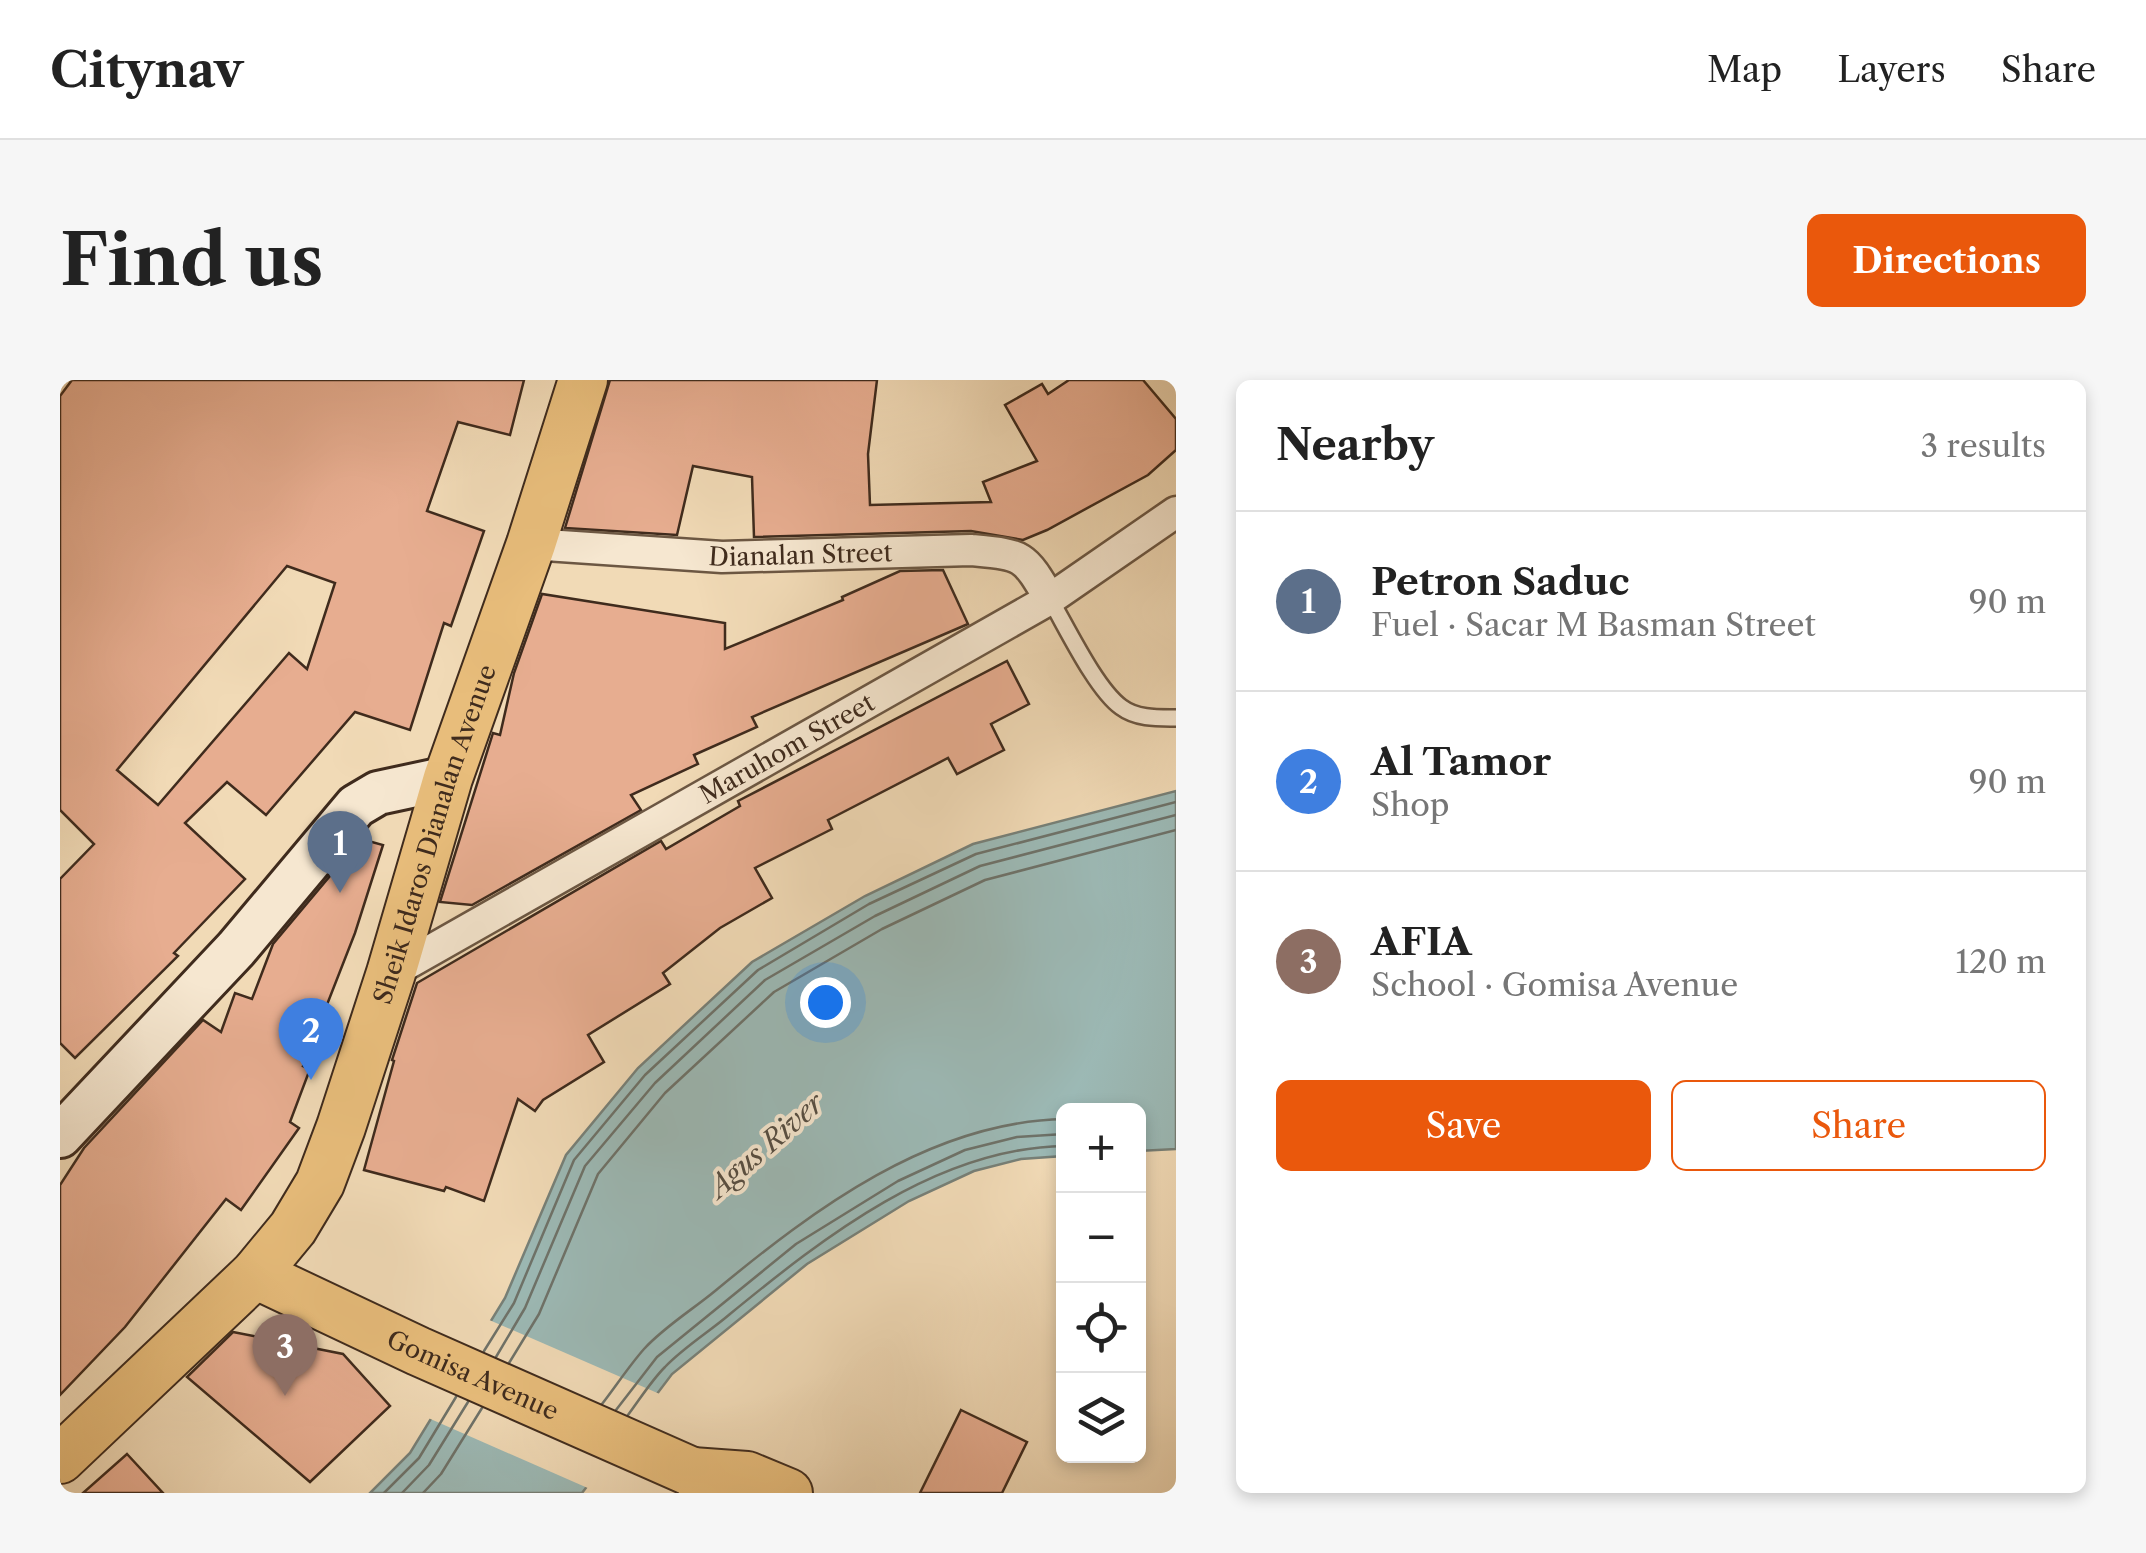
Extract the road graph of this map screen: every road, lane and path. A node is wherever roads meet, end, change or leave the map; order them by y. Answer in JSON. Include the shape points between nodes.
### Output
{"nodes":[{"id":1,"x":583,"y":380,"type":"edge"},
{"id":2,"x":1176,"y":512,"type":"edge"},
{"id":3,"x":531,"y":544,"type":"junction"},
{"id":4,"x":1050,"y":599,"type":"junction"},
{"id":5,"x":1176,"y":718,"type":"edge"},
{"id":6,"x":448,"y":778,"type":"junction"},
{"id":7,"x":391,"y":974,"type":"junction"},
{"id":8,"x":60,"y":1136,"type":"edge"},
{"id":9,"x":255,"y":1274,"type":"junction"},
{"id":10,"x":60,"y":1459,"type":"edge"},
{"id":11,"x":688,"y":1474,"type":"edge"},
{"id":12,"x":788,"y":1493,"type":"edge"}],
"edges":[{"from":1,"to":3,"type":"main road","name":"Sheik Idaros Dianalan Avenue"},
{"from":2,"to":4,"type":"street","name":"Maruhom Street"},
{"from":3,"to":4,"type":"street","name":"Dianalan Street","via":[[722,557],[970,550],[1028,562]]},
{"from":3,"to":6,"type":"main road","name":"Sheik Idaros Dianalan Avenue"},
{"from":4,"to":5,"type":"lane","via":[[1123,709]]},
{"from":4,"to":7,"type":"street","name":"Maruhom Street"},
{"from":6,"to":7,"type":"main road","name":"Sheik Idaros Dianalan Avenue"},
{"from":6,"to":8,"type":"main road","via":[[378,793],[356,806],[236,949]]},
{"from":7,"to":9,"type":"main road","name":"Sheik Idaros Dianalan Avenue","via":[[320,1183]]},
{"from":9,"to":10,"type":"main road","name":"Sheik Idaros Dianalan Avenue"},
{"from":9,"to":11,"type":"main road","name":"Gomisa Avenue"},
{"from":11,"to":12,"type":"main road","name":"Gomisa Avenue","via":[[746,1476]]}]}
